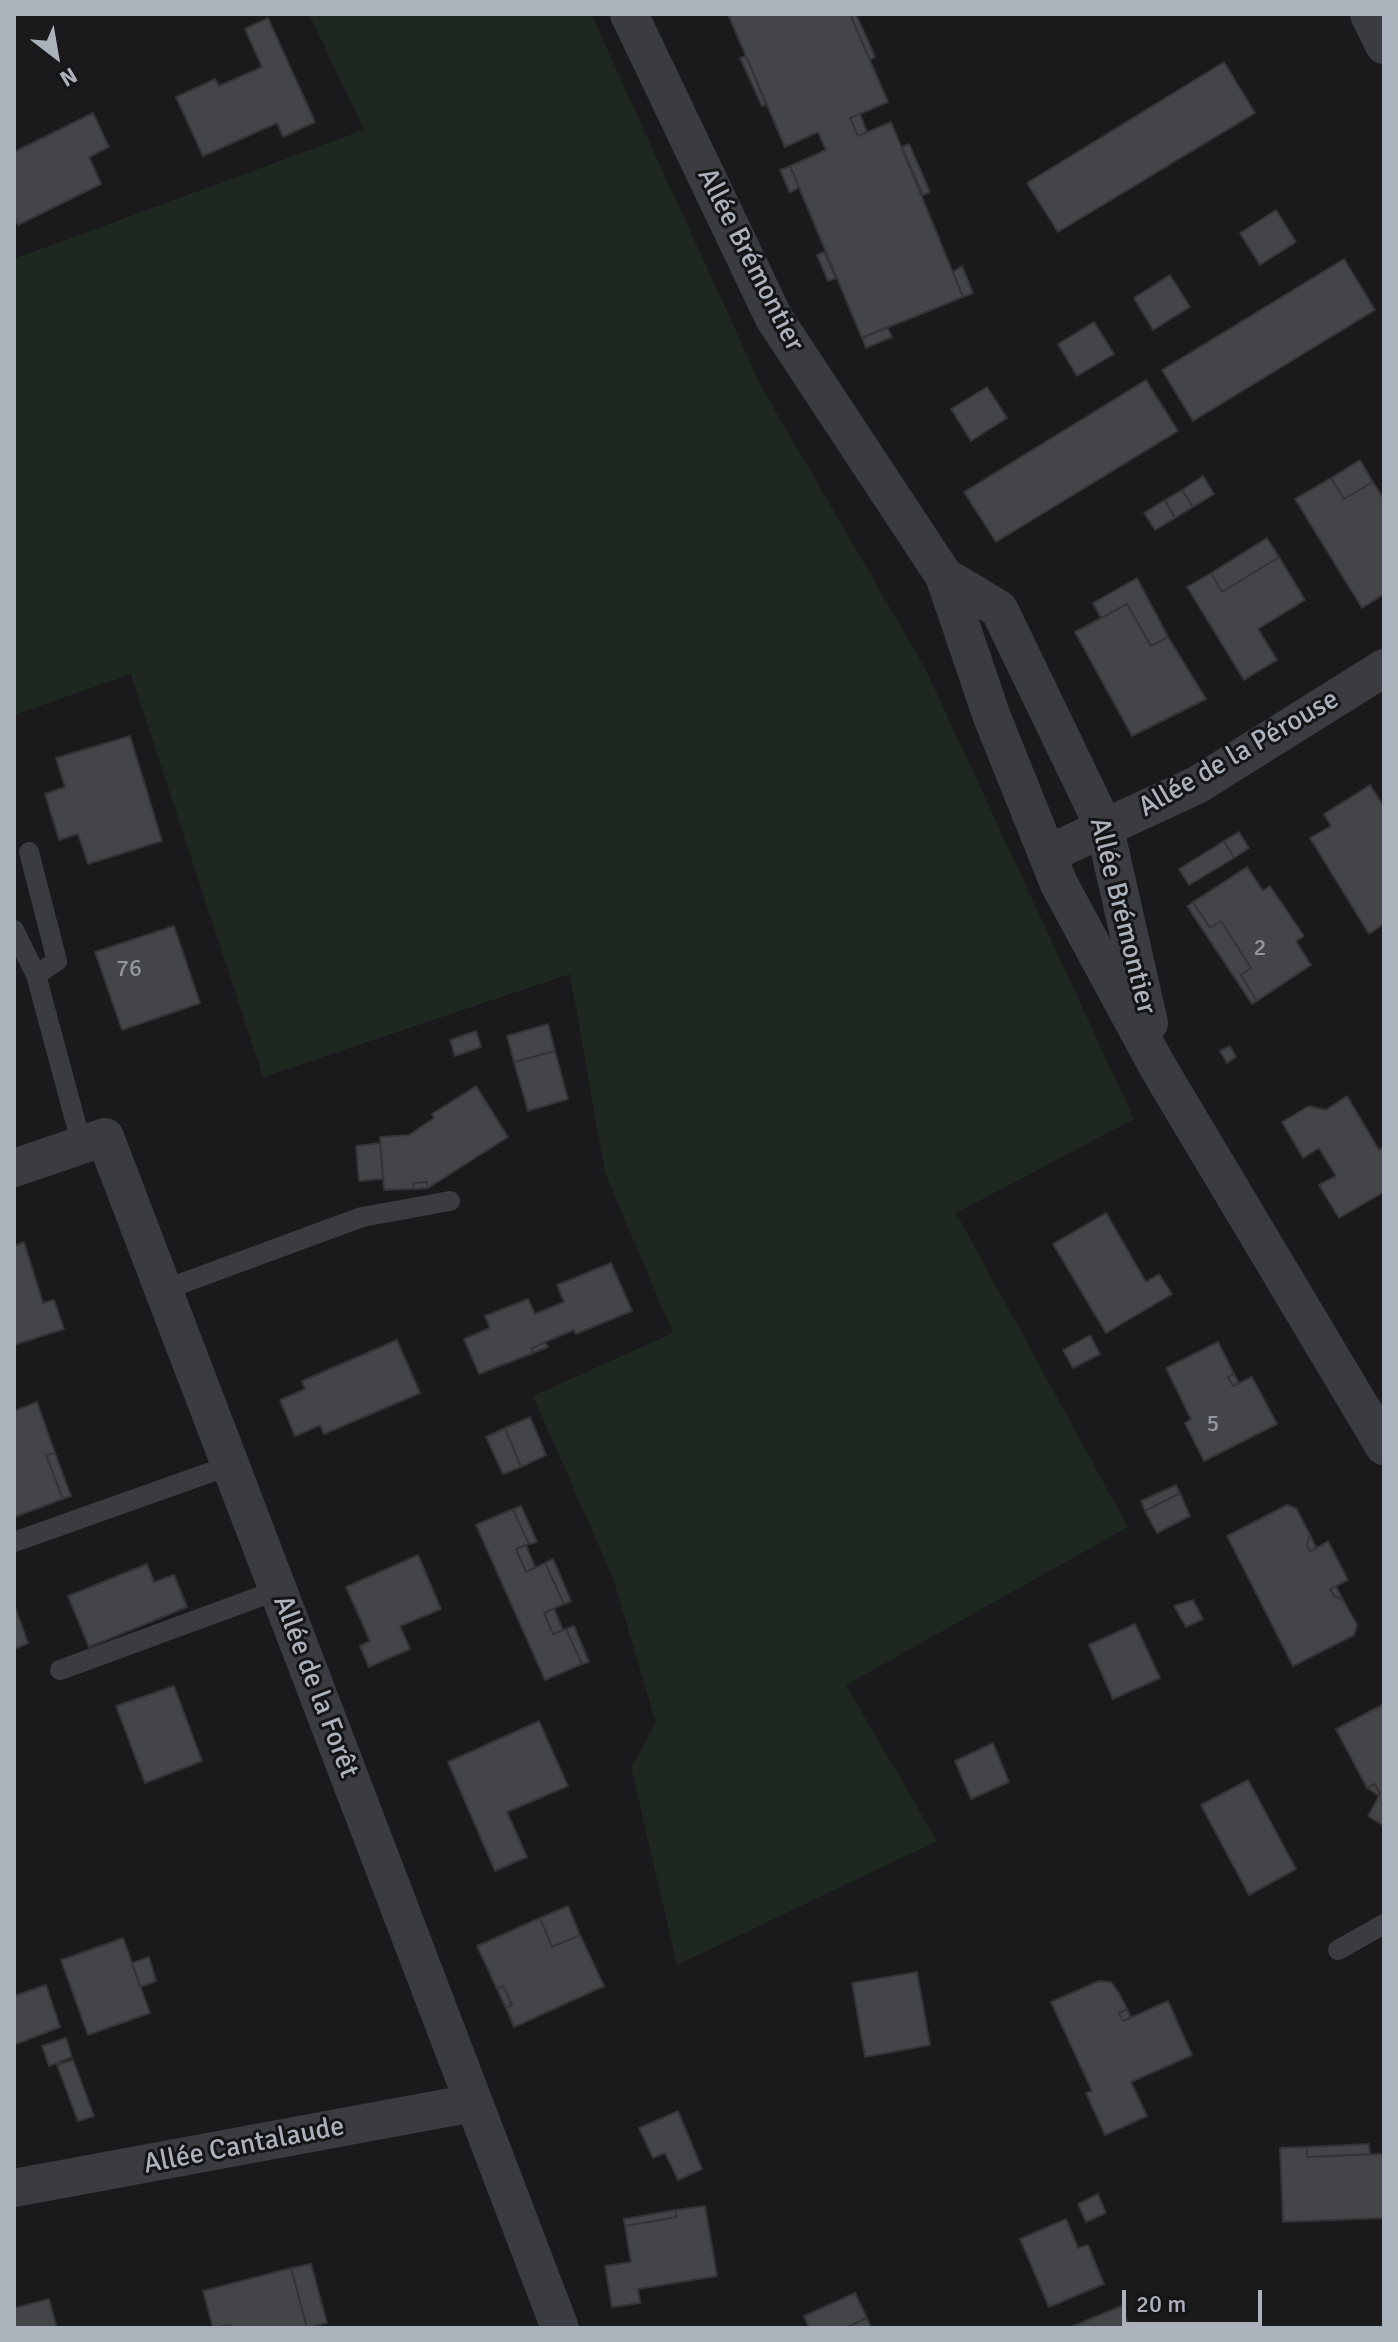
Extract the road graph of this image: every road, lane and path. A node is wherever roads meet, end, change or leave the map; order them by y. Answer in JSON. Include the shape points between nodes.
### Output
{"nodes":[{"id":1,"x":629,"y":14,"type":"edge"},
{"id":2,"x":1369,"y":14,"type":"edge"},
{"id":3,"x":1384,"y":45,"type":"edge"},
{"id":4,"x":944,"y":576,"type":"junction"},
{"id":5,"x":1384,"y":668,"type":"edge"},
{"id":6,"x":1105,"y":829,"type":"junction"},
{"id":7,"x":29,"y":852,"type":"dead end"},
{"id":8,"x":1048,"y":854,"type":"junction"},
{"id":9,"x":14,"y":930,"type":"edge"},
{"id":10,"x":36,"y":975,"type":"junction"},
{"id":11,"x":1159,"y":1069,"type":"junction"},
{"id":12,"x":82,"y":1146,"type":"junction"},
{"id":13,"x":14,"y":1168,"type":"edge"},
{"id":14,"x":450,"y":1201,"type":"dead end"},
{"id":15,"x":164,"y":1290,"type":"junction"},
{"id":16,"x":1384,"y":1446,"type":"edge"},
{"id":17,"x":231,"y":1465,"type":"junction"},
{"id":18,"x":14,"y":1542,"type":"edge"},
{"id":19,"x":278,"y":1590,"type":"junction"},
{"id":20,"x":60,"y":1670,"type":"dead end"},
{"id":21,"x":1384,"y":1924,"type":"edge"},
{"id":22,"x":1338,"y":1950,"type":"dead end"},
{"id":23,"x":473,"y":2103,"type":"junction"},
{"id":24,"x":14,"y":2188,"type":"edge"},
{"id":25,"x":560,"y":2328,"type":"edge"}],
"edges":[{"from":1,"to":4,"type":"street","name":"Allée Brémontier","via":[[774,318]]},
{"from":2,"to":3,"type":"street"},
{"from":4,"to":6,"type":"street","name":"Allée Brémontier","via":[[999,609]]},
{"from":4,"to":8,"type":"street","name":"Allée Brémontier","via":[[992,717]]},
{"from":5,"to":6,"type":"street","name":"Allée de la Pérouse","via":[[1197,785]]},
{"from":6,"to":8,"type":"street","name":"Allée de la Pérouse"},
{"from":6,"to":11,"type":"street","name":"Allée Brémontier"},
{"from":7,"to":10,"type":"lane","via":[[57,961]]},
{"from":8,"to":11,"type":"street","name":"Allée Brémontier"},
{"from":9,"to":10,"type":"lane"},
{"from":10,"to":12,"type":"lane"},
{"from":11,"to":16,"type":"street","name":"Allée Brémontier"},
{"from":12,"to":13,"type":"street","name":"Allée de la Forêt"},
{"from":12,"to":15,"type":"street","name":"Allée de la Forêt","via":[[105,1137]]},
{"from":14,"to":15,"type":"lane","via":[[362,1217]]},
{"from":15,"to":17,"type":"street","name":"Allée de la Forêt"},
{"from":17,"to":18,"type":"lane"},
{"from":17,"to":19,"type":"street","name":"Allée de la Forêt"},
{"from":19,"to":20,"type":"lane"},
{"from":19,"to":23,"type":"street","name":"Allée de la Forêt"},
{"from":21,"to":22,"type":"lane"},
{"from":23,"to":24,"type":"street","name":"Allée Cantalaude"},
{"from":23,"to":25,"type":"street","name":"Allée de la Forêt"}]}
